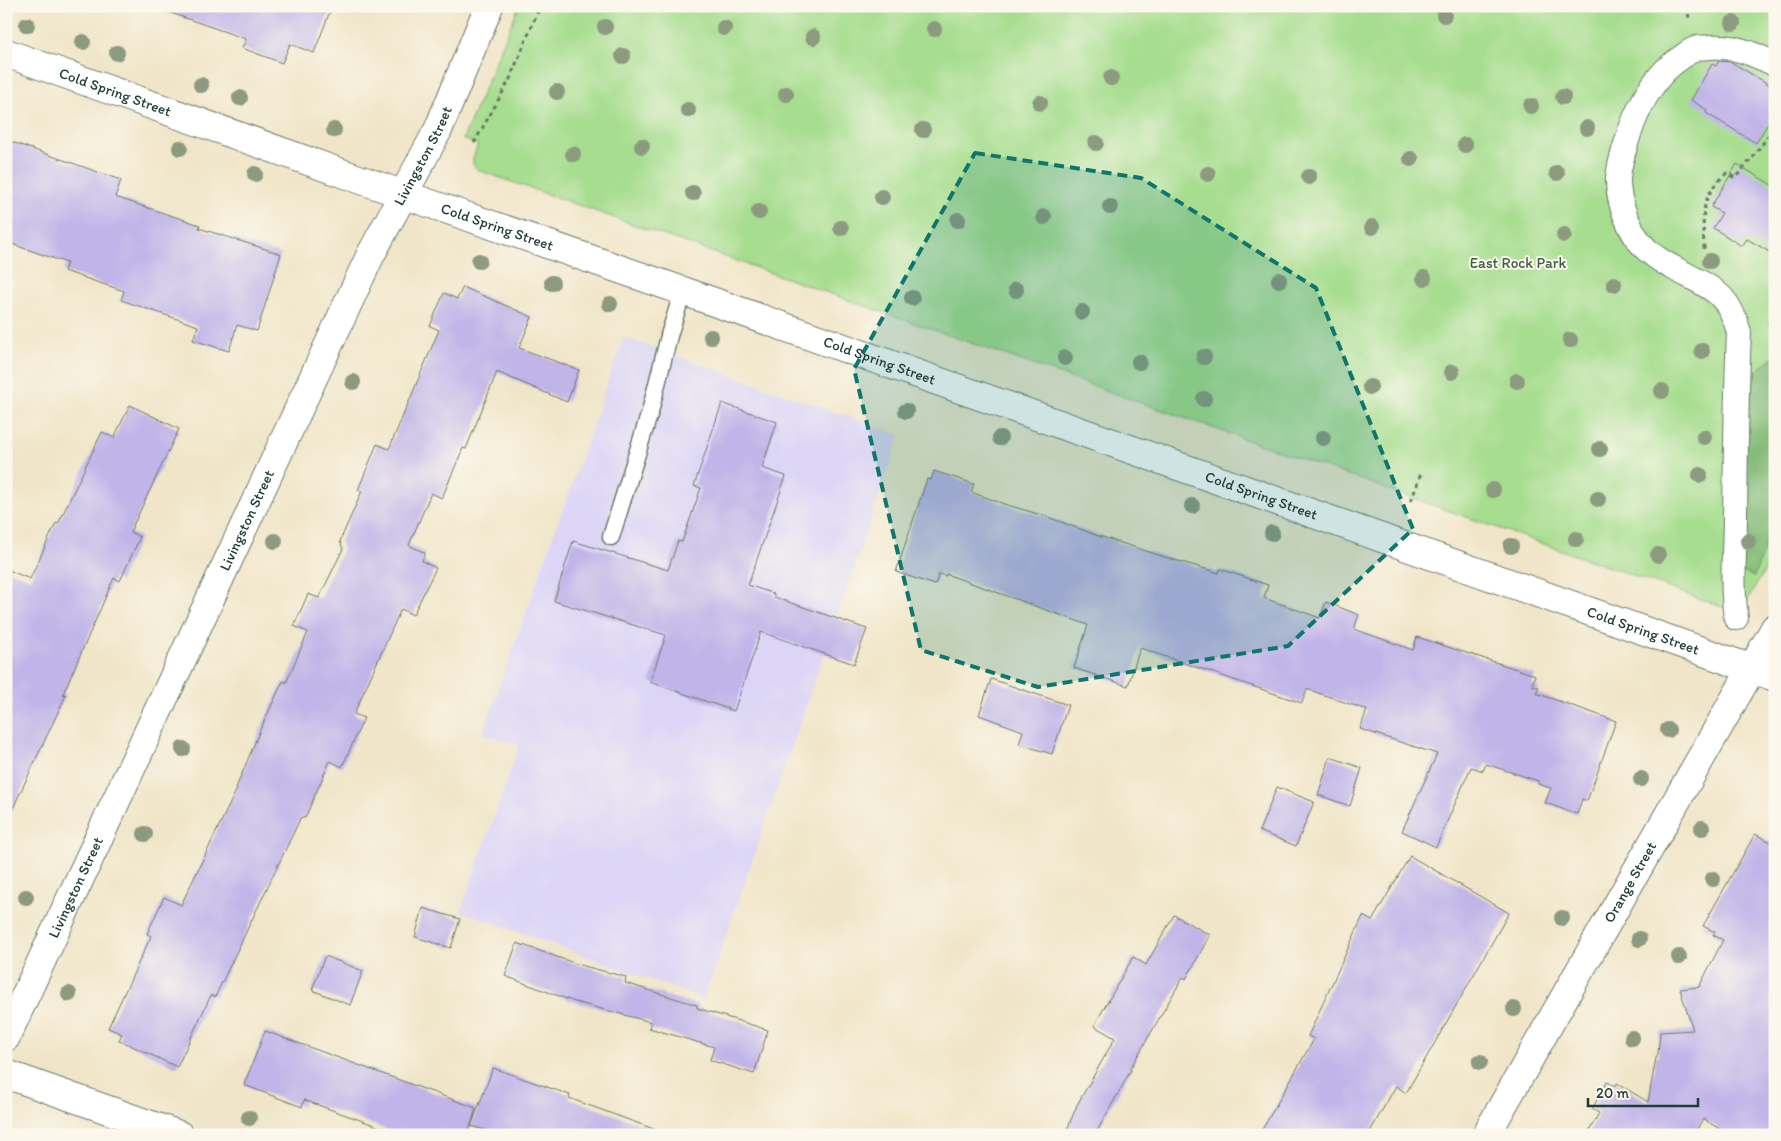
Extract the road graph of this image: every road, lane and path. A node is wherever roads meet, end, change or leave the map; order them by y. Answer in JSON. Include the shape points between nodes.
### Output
{"nodes":[{"id":1,"x":489,"y":6,"type":"edge"},
{"id":2,"x":540,"y":6,"type":"edge"},
{"id":3,"x":6,"y":54,"type":"edge"},
{"id":4,"x":1775,"y":64,"type":"edge"},
{"id":5,"x":1775,"y":126,"type":"edge"},
{"id":6,"x":474,"y":143,"type":"dead end"},
{"id":7,"x":403,"y":194,"type":"junction"},
{"id":8,"x":1703,"y":284,"type":"junction"},
{"id":9,"x":683,"y":292,"type":"junction"},
{"id":10,"x":1422,"y":471,"type":"dead end"},
{"id":11,"x":1411,"y":501,"type":"dead end"},
{"id":12,"x":611,"y":537,"type":"dead end"},
{"id":13,"x":1736,"y":618,"type":"dead end"},
{"id":14,"x":1775,"y":628,"type":"edge"},
{"id":15,"x":1763,"y":672,"type":"edge"},
{"id":16,"x":6,"y":1037,"type":"edge"},
{"id":17,"x":6,"y":1074,"type":"edge"},
{"id":18,"x":179,"y":1135,"type":"edge"},
{"id":19,"x":1486,"y":1135,"type":"edge"}],
"edges":[{"from":1,"to":7,"type":"street","name":"Livingston Street","via":[[438,130]]},
{"from":2,"to":6,"type":"path","via":[[509,81]]},
{"from":3,"to":7,"type":"street","name":"Cold Spring Street"},
{"from":4,"to":8,"type":"street","via":[[1749,52],[1724,46],[1695,48],[1674,62],[1650,90],[1624,151],[1618,178],[1619,199],[1630,226],[1646,249]]},
{"from":5,"to":8,"type":"path","via":[[1735,178],[1727,173],[1715,182],[1710,191],[1704,206]]},
{"from":7,"to":9,"type":"street","name":"Cold Spring Street"},
{"from":7,"to":16,"type":"street","name":"Livingston Street","via":[[366,265]]},
{"from":8,"to":13,"type":"street","via":[[1728,304],[1739,333],[1732,569]]},
{"from":9,"to":12,"type":"lane"},
{"from":9,"to":15,"type":"street","name":"Cold Spring Street"},
{"from":10,"to":11,"type":"path"},
{"from":14,"to":15,"type":"street","name":"Orange Street"},
{"from":15,"to":19,"type":"street","name":"Orange Street"},
{"from":17,"to":18,"type":"street"}]}
